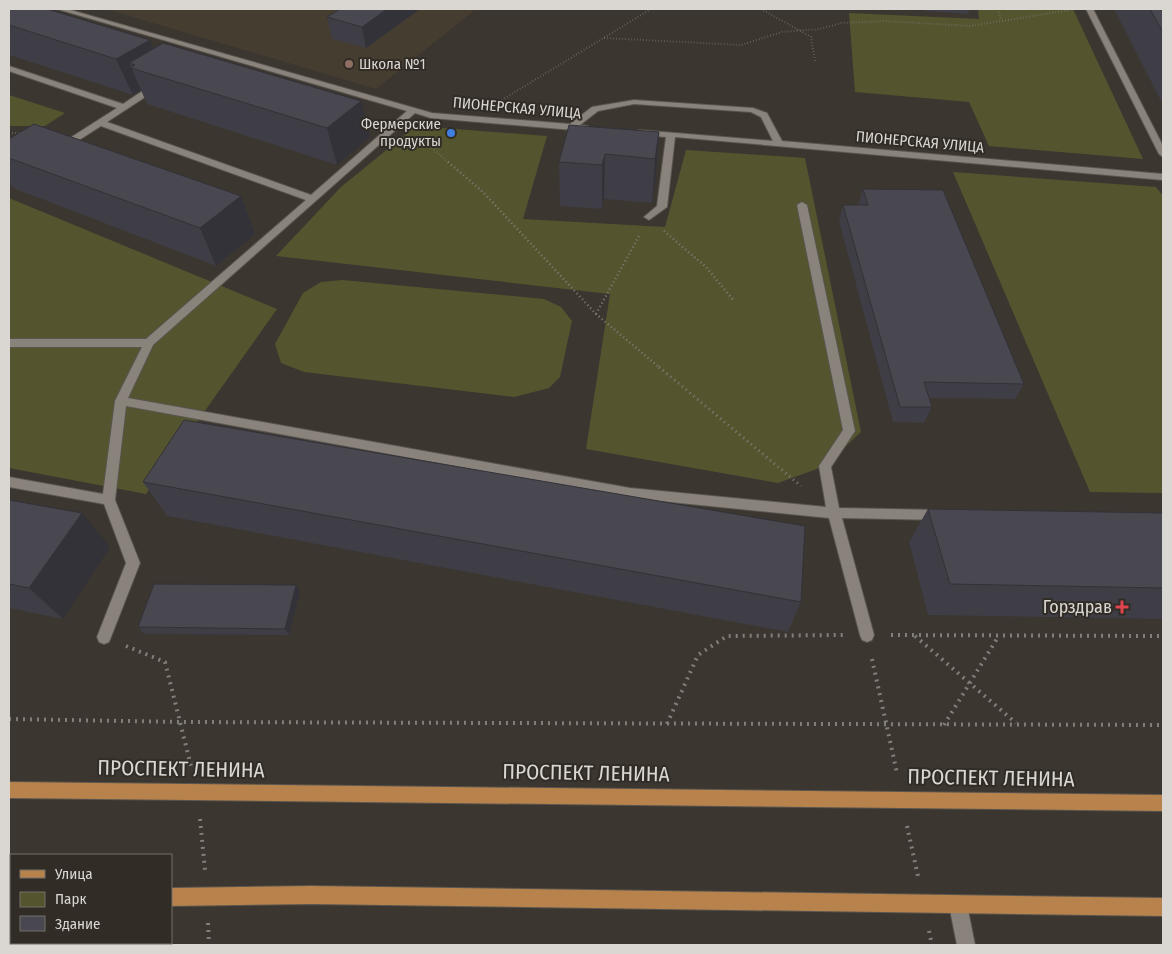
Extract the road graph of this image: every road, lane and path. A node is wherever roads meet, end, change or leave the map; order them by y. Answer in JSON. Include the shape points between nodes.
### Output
{"nodes":[{"id":1,"x":60,"y":9,"type":"edge"},
{"id":2,"x":651,"y":9,"type":"edge"},
{"id":3,"x":761,"y":9,"type":"edge"},
{"id":4,"x":998,"y":9,"type":"edge"},
{"id":5,"x":1077,"y":9,"type":"edge"},
{"id":6,"x":1089,"y":9,"type":"edge"},
{"id":7,"x":1001,"y":20,"type":"junction"},
{"id":8,"x":800,"y":31,"type":"junction"},
{"id":9,"x":604,"y":38,"type":"junction"},
{"id":10,"x":815,"y":60,"type":"dead end"},
{"id":11,"x":9,"y":68,"type":"edge"},
{"id":12,"x":163,"y":82,"type":"edge"},
{"id":13,"x":123,"y":107,"type":"junction"},
{"id":14,"x":413,"y":110,"type":"junction"},
{"id":15,"x":431,"y":115,"type":"junction"},
{"id":16,"x":472,"y":118,"type":"junction"},
{"id":17,"x":99,"y":122,"type":"junction"},
{"id":18,"x":572,"y":126,"type":"junction"},
{"id":19,"x":592,"y":128,"type":"edge"},
{"id":20,"x":632,"y":131,"type":"edge"},
{"id":21,"x":671,"y":135,"type":"junction"},
{"id":22,"x":778,"y":144,"type":"junction"},
{"id":23,"x":57,"y":150,"type":"edge"},
{"id":24,"x":1163,"y":154,"type":"edge"},
{"id":25,"x":1163,"y":178,"type":"edge"},
{"id":26,"x":313,"y":200,"type":"junction"},
{"id":27,"x":802,"y":205,"type":"dead end"},
{"id":28,"x":649,"y":217,"type":"junction"},
{"id":29,"x":734,"y":301,"type":"dead end"},
{"id":30,"x":596,"y":314,"type":"junction"},
{"id":31,"x":9,"y":343,"type":"edge"},
{"id":32,"x":149,"y":343,"type":"junction"},
{"id":33,"x":120,"y":401,"type":"junction"},
{"id":34,"x":9,"y":482,"type":"edge"},
{"id":35,"x":109,"y":500,"type":"junction"},
{"id":36,"x":834,"y":513,"type":"junction"},
{"id":37,"x":954,"y":515,"type":"edge"},
{"id":38,"x":867,"y":635,"type":"junction"},
{"id":39,"x":915,"y":636,"type":"junction"},
{"id":40,"x":998,"y":636,"type":"junction"},
{"id":41,"x":1163,"y":636,"type":"edge"},
{"id":42,"x":104,"y":637,"type":"joint"},
{"id":43,"x":970,"y":683,"type":"junction"},
{"id":44,"x":9,"y":719,"type":"edge"},
{"id":45,"x":180,"y":722,"type":"junction"},
{"id":46,"x":667,"y":724,"type":"junction"},
{"id":47,"x":1016,"y":724,"type":"junction"},
{"id":48,"x":944,"y":725,"type":"junction"},
{"id":49,"x":1163,"y":725,"type":"edge"},
{"id":50,"x":9,"y":790,"type":"edge"},
{"id":51,"x":198,"y":791,"type":"junction"},
{"id":52,"x":1163,"y":803,"type":"edge"},
{"id":53,"x":208,"y":896,"type":"junction"},
{"id":54,"x":172,"y":897,"type":"edge"},
{"id":55,"x":958,"y":905,"type":"junction"},
{"id":56,"x":1163,"y":907,"type":"edge"},
{"id":57,"x":209,"y":945,"type":"edge"},
{"id":58,"x":966,"y":945,"type":"edge"}],
"edges":[{"from":1,"to":14,"type":"street","name":"ПИОНЕРСКАЯ УЛИЦА","via":[[207,54]]},
{"from":2,"to":9,"type":"path"},
{"from":3,"to":8,"type":"path"},
{"from":4,"to":7,"type":"path"},
{"from":5,"to":7,"type":"path"},
{"from":6,"to":24,"type":"street"},
{"from":7,"to":8,"type":"path","via":[[971,26],[885,21],[841,23]]},
{"from":8,"to":9,"type":"path","via":[[782,32],[741,45]]},
{"from":8,"to":10,"type":"path","via":[[811,37]]},
{"from":9,"to":16,"type":"path"},
{"from":11,"to":13,"type":"street"},
{"from":12,"to":13,"type":"street"},
{"from":13,"to":17,"type":"street"},
{"from":14,"to":15,"type":"street","name":"ПИОНЕРСКАЯ УЛИЦА"},
{"from":14,"to":26,"type":"street"},
{"from":15,"to":16,"type":"street","name":"ПИОНЕРСКАЯ УЛИЦА"},
{"from":15,"to":30,"type":"path","via":[[432,148],[484,192]]},
{"from":16,"to":18,"type":"street","name":"ПИОНЕРСКАЯ УЛИЦА"},
{"from":17,"to":23,"type":"street"},
{"from":17,"to":26,"type":"street"},
{"from":18,"to":19,"type":"street","name":"ПИОНЕРСКАЯ УЛИЦА"},
{"from":18,"to":22,"type":"street","via":[[595,109],[634,102],[753,110],[764,115]]},
{"from":20,"to":21,"type":"street","name":"ПИОНЕРСКАЯ УЛИЦА"},
{"from":21,"to":22,"type":"street","name":"ПИОНЕРСКАЯ УЛИЦА"},
{"from":21,"to":28,"type":"street","via":[[662,207]]},
{"from":22,"to":25,"type":"street","name":"ПИОНЕРСКАЯ УЛИЦА"},
{"from":26,"to":32,"type":"street"},
{"from":27,"to":36,"type":"street","via":[[849,431],[825,466]]},
{"from":28,"to":29,"type":"path","via":[[706,267]]},
{"from":28,"to":30,"type":"path"},
{"from":30,"to":36,"type":"path"},
{"from":31,"to":32,"type":"street"},
{"from":32,"to":33,"type":"street"},
{"from":33,"to":35,"type":"street"},
{"from":33,"to":36,"type":"street","via":[[630,493]]},
{"from":34,"to":35,"type":"street"},
{"from":35,"to":42,"type":"street","via":[[133,563]]},
{"from":36,"to":37,"type":"street"},
{"from":36,"to":38,"type":"street"},
{"from":38,"to":39,"type":"path"},
{"from":38,"to":46,"type":"path","via":[[727,636],[698,655]]},
{"from":39,"to":40,"type":"path"},
{"from":39,"to":43,"type":"path"},
{"from":40,"to":41,"type":"path"},
{"from":40,"to":43,"type":"path"},
{"from":42,"to":45,"type":"path","via":[[164,662]]},
{"from":43,"to":47,"type":"path"},
{"from":43,"to":48,"type":"path"},
{"from":44,"to":45,"type":"path"},
{"from":45,"to":46,"type":"path"},
{"from":45,"to":51,"type":"path"},
{"from":46,"to":48,"type":"path"},
{"from":47,"to":48,"type":"path"},
{"from":47,"to":49,"type":"path"},
{"from":50,"to":51,"type":"main road","name":"ПРОСПЕКТ ЛЕНИНА"},
{"from":51,"to":52,"type":"main road","name":"ПРОСПЕКТ ЛЕНИНА"},
{"from":51,"to":53,"type":"path"},
{"from":53,"to":54,"type":"main road"},
{"from":53,"to":55,"type":"main road"},
{"from":53,"to":57,"type":"path"},
{"from":55,"to":56,"type":"main road"},
{"from":55,"to":58,"type":"street"}]}
